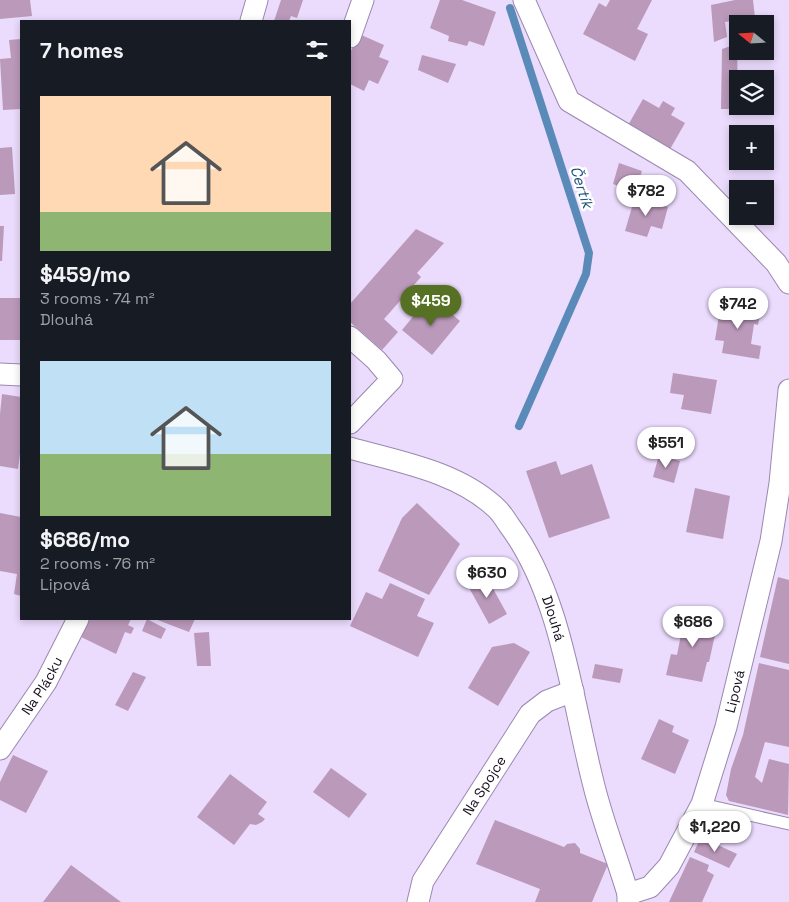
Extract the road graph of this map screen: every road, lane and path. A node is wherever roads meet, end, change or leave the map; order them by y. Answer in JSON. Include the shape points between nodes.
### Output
{"nodes":[{"id":1,"x":257,"y":0,"type":"edge"},
{"id":2,"x":363,"y":0,"type":"edge"},
{"id":3,"x":524,"y":0,"type":"edge"},
{"id":4,"x":251,"y":20,"type":"edge"},
{"id":5,"x":351,"y":33,"type":"edge"},
{"id":6,"x":789,"y":283,"type":"edge"},
{"id":7,"x":351,"y":338,"type":"edge"},
{"id":8,"x":0,"y":374,"type":"edge"},
{"id":9,"x":20,"y":375,"type":"edge"},
{"id":10,"x":789,"y":390,"type":"edge"},
{"id":11,"x":351,"y":423,"type":"edge"},
{"id":12,"x":351,"y":448,"type":"edge"},
{"id":13,"x":77,"y":620,"type":"edge"},
{"id":14,"x":573,"y":691,"type":"junction"},
{"id":15,"x":0,"y":749,"type":"edge"},
{"id":16,"x":702,"y":804,"type":"junction"},
{"id":17,"x":789,"y":824,"type":"edge"},
{"id":18,"x":628,"y":898,"type":"edge"},
{"id":19,"x":418,"y":902,"type":"edge"}],
"edges":[{"from":1,"to":4,"type":"street"},
{"from":2,"to":5,"type":"street"},
{"from":3,"to":6,"type":"street","via":[[569,102],[687,171],[776,263]]},
{"from":7,"to":11,"type":"street","via":[[392,379]]},
{"from":8,"to":9,"type":"street"},
{"from":10,"to":16,"type":"street","name":"Lipová","via":[[771,541],[726,727]]},
{"from":12,"to":14,"type":"street","name":"Dlouhá","via":[[434,472],[468,487],[496,508],[519,538],[539,574]]},
{"from":13,"to":15,"type":"street","name":"Na Plácku","via":[[46,682]]},
{"from":14,"to":18,"type":"street","name":"Dlouhá","via":[[593,783]]},
{"from":14,"to":19,"type":"street","name":"Na Spojce","via":[[547,701],[530,714],[423,881]]},
{"from":16,"to":17,"type":"lane"},
{"from":16,"to":18,"type":"street","name":"Lipová","via":[[668,866],[650,887]]}]}
